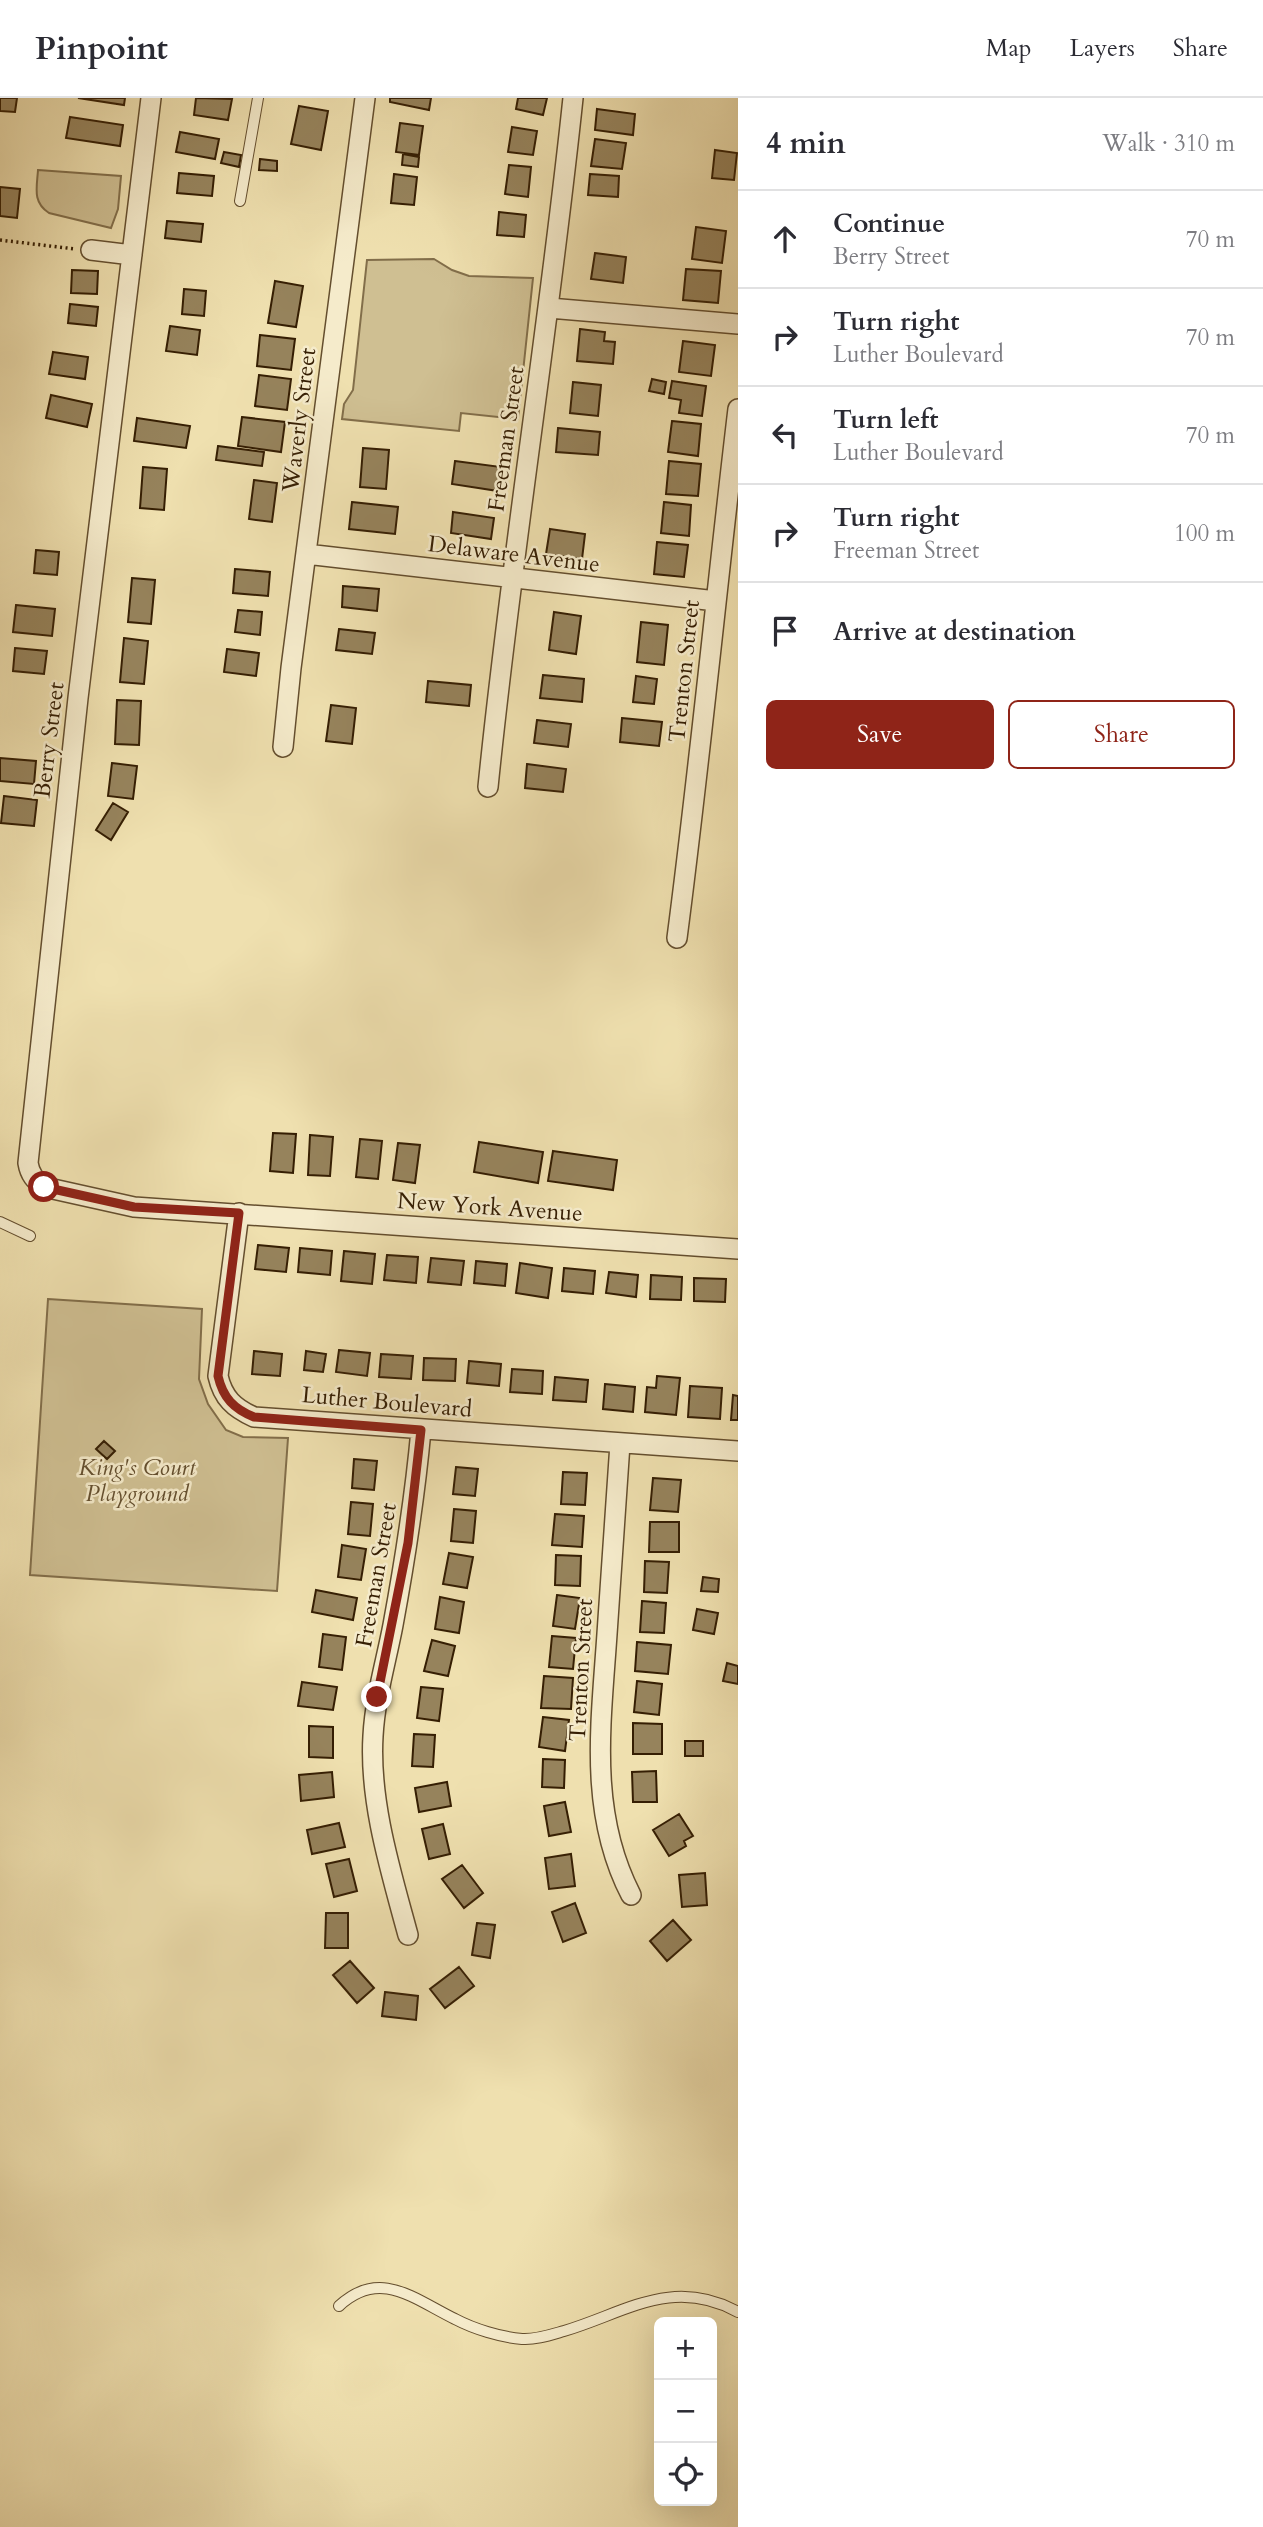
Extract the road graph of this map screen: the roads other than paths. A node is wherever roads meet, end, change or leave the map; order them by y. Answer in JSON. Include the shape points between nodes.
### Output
{"nodes":[{"id":1,"x":151,"y":98,"type":"edge"},
{"id":2,"x":258,"y":98,"type":"edge"},
{"id":3,"x":365,"y":98,"type":"edge"},
{"id":4,"x":573,"y":98,"type":"edge"},
{"id":5,"x":240,"y":201,"type":"dead end"},
{"id":6,"x":91,"y":250,"type":"road end"},
{"id":7,"x":132,"y":255,"type":"junction"},
{"id":8,"x":549,"y":308,"type":"junction"},
{"id":9,"x":738,"y":324,"type":"edge"},
{"id":10,"x":738,"y":409,"type":"edge"},
{"id":11,"x":306,"y":554,"type":"junction"},
{"id":12,"x":512,"y":578,"type":"junction"},
{"id":13,"x":716,"y":601,"type":"junction"},
{"id":14,"x":283,"y":747,"type":"dead end"},
{"id":15,"x":488,"y":787,"type":"dead end"},
{"id":16,"x":677,"y":938,"type":"dead end"},
{"id":17,"x":239,"y":1213,"type":"junction"},
{"id":18,"x":0,"y":1222,"type":"edge"},
{"id":19,"x":30,"y":1236,"type":"dead end"},
{"id":20,"x":738,"y":1249,"type":"edge"},
{"id":21,"x":421,"y":1430,"type":"junction"},
{"id":22,"x":620,"y":1443,"type":"junction"},
{"id":23,"x":738,"y":1451,"type":"edge"},
{"id":24,"x":631,"y":1895,"type":"dead end"},
{"id":25,"x":408,"y":1936,"type":"dead end"},
{"id":26,"x":339,"y":2306,"type":"dead end"},
{"id":27,"x":738,"y":2312,"type":"edge"}],
"edges":[{"from":1,"to":7,"type":"street","name":"Berry Street"},
{"from":2,"to":5,"type":"lane"},
{"from":3,"to":11,"type":"street","name":"Waverly Street"},
{"from":4,"to":8,"type":"street","name":"Freeman Street"},
{"from":6,"to":7,"type":"street"},
{"from":7,"to":17,"type":"street","name":"Berry Street","via":[[72,750],[29,1163],[35,1181],[44,1187],[83,1198],[134,1207]]},
{"from":8,"to":9,"type":"street"},
{"from":8,"to":12,"type":"street","name":"Freeman Street"},
{"from":10,"to":13,"type":"street","name":"Trenton Street"},
{"from":11,"to":12,"type":"street","name":"Delaware Avenue"},
{"from":11,"to":14,"type":"street","name":"Waverly Street"},
{"from":12,"to":13,"type":"street","name":"Delaware Avenue"},
{"from":12,"to":15,"type":"street","name":"Freeman Street"},
{"from":13,"to":16,"type":"street","name":"Trenton Street"},
{"from":17,"to":20,"type":"street","name":"New York Avenue"},
{"from":17,"to":21,"type":"street","name":"Luther Boulevard","via":[[218,1376],[229,1402],[254,1417]]},
{"from":18,"to":19,"type":"lane"},
{"from":21,"to":22,"type":"street","name":"Luther Boulevard"},
{"from":21,"to":25,"type":"street","name":"Freeman Street","via":[[408,1543],[373,1737],[377,1803]]},
{"from":22,"to":23,"type":"street","name":"Luther Boulevard"},
{"from":22,"to":24,"type":"street","name":"Trenton Street","via":[[600,1788],[610,1846]]},
{"from":26,"to":27,"type":"lane","via":[[364,2289],[379,2287],[488,2332],[523,2339],[557,2333],[637,2303],[664,2298],[704,2300]]}]}
